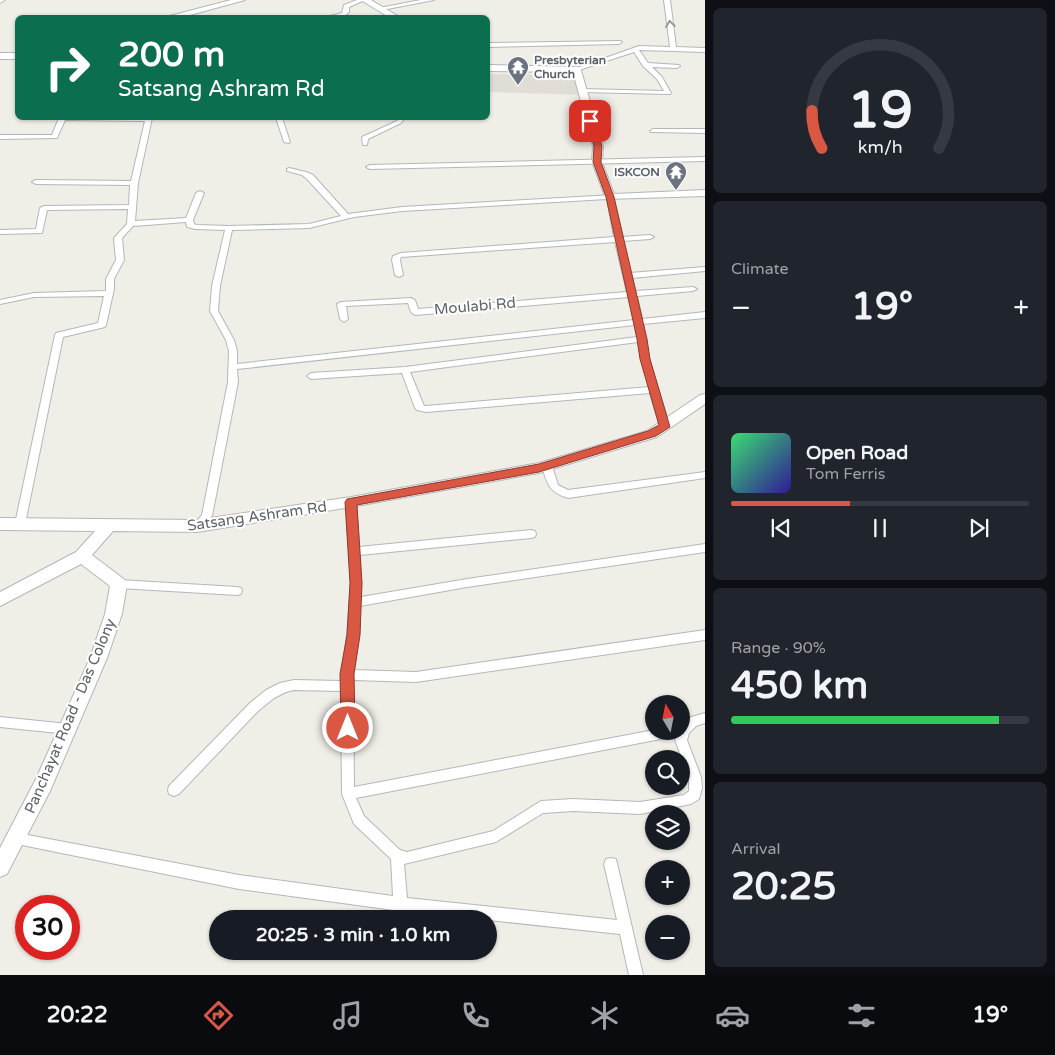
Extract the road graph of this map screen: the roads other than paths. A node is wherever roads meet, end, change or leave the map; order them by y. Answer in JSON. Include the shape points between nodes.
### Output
{"nodes":[{"id":1,"x":241,"y":0,"type":"edge"},
{"id":2,"x":363,"y":0,"type":"edge"},
{"id":3,"x":431,"y":0,"type":"edge"},
{"id":4,"x":667,"y":0,"type":"edge"},
{"id":5,"x":382,"y":8,"type":"junction"},
{"id":6,"x":175,"y":15,"type":"edge"},
{"id":7,"x":339,"y":15,"type":"edge"},
{"id":8,"x":392,"y":15,"type":"edge"},
{"id":9,"x":619,"y":42,"type":"dead end"},
{"id":10,"x":490,"y":45,"type":"edge"},
{"id":11,"x":673,"y":48,"type":"junction"},
{"id":12,"x":636,"y":49,"type":"junction"},
{"id":13,"x":705,"y":50,"type":"edge"},
{"id":14,"x":0,"y":56,"type":"edge"},
{"id":15,"x":15,"y":56,"type":"edge"},
{"id":16,"x":645,"y":65,"type":"junction"},
{"id":17,"x":677,"y":66,"type":"dead end"},
{"id":18,"x":490,"y":68,"type":"edge"},
{"id":19,"x":577,"y":69,"type":"junction"},
{"id":20,"x":583,"y":91,"type":"junction"},
{"id":21,"x":61,"y":120,"type":"edge"},
{"id":22,"x":149,"y":120,"type":"edge"},
{"id":23,"x":280,"y":120,"type":"edge"},
{"id":24,"x":400,"y":120,"type":"edge"},
{"id":25,"x":653,"y":131,"type":"dead end"},
{"id":26,"x":705,"y":131,"type":"edge"},
{"id":27,"x":0,"y":136,"type":"edge"},
{"id":28,"x":287,"y":142,"type":"dead end"},
{"id":29,"x":366,"y":144,"type":"dead end"},
{"id":30,"x":705,"y":159,"type":"edge"},
{"id":31,"x":597,"y":162,"type":"junction"},
{"id":32,"x":370,"y":167,"type":"dead end"},
{"id":33,"x":289,"y":170,"type":"dead end"},
{"id":34,"x":36,"y":182,"type":"dead end"},
{"id":35,"x":134,"y":183,"type":"junction"},
{"id":36,"x":200,"y":193,"type":"dead end"},
{"id":37,"x":705,"y":193,"type":"edge"},
{"id":38,"x":610,"y":197,"type":"junction"},
{"id":39,"x":132,"y":207,"type":"junction"},
{"id":40,"x":346,"y":217,"type":"junction"},
{"id":41,"x":189,"y":220,"type":"junction"},
{"id":42,"x":131,"y":224,"type":"junction"},
{"id":43,"x":229,"y":228,"type":"junction"},
{"id":44,"x":0,"y":232,"type":"edge"},
{"id":45,"x":650,"y":237,"type":"dead end"},
{"id":46,"x":620,"y":239,"type":"junction"},
{"id":47,"x":705,"y":269,"type":"edge"},
{"id":48,"x":399,"y":275,"type":"dead end"},
{"id":49,"x":628,"y":276,"type":"junction"},
{"id":50,"x":693,"y":289,"type":"dead end"},
{"id":51,"x":109,"y":293,"type":"junction"},
{"id":52,"x":632,"y":293,"type":"junction"},
{"id":53,"x":0,"y":302,"type":"edge"},
{"id":54,"x":705,"y":314,"type":"edge"},
{"id":55,"x":344,"y":319,"type":"dead end"},
{"id":56,"x":639,"y":322,"type":"junction"},
{"id":57,"x":642,"y":339,"type":"junction"},
{"id":58,"x":233,"y":367,"type":"junction"},
{"id":59,"x":405,"y":370,"type":"junction"},
{"id":60,"x":311,"y":376,"type":"dead end"},
{"id":61,"x":652,"y":390,"type":"junction"},
{"id":62,"x":705,"y":398,"type":"edge"},
{"id":63,"x":665,"y":427,"type":"junction"},
{"id":64,"x":547,"y":466,"type":"junction"},
{"id":65,"x":705,"y":475,"type":"edge"},
{"id":66,"x":351,"y":502,"type":"junction"},
{"id":67,"x":0,"y":524,"type":"edge"},
{"id":68,"x":20,"y":524,"type":"junction"},
{"id":69,"x":108,"y":526,"type":"junction"},
{"id":70,"x":197,"y":526,"type":"junction"},
{"id":71,"x":530,"y":534,"type":"dead end"},
{"id":72,"x":705,"y":548,"type":"edge"},
{"id":73,"x":354,"y":552,"type":"junction"},
{"id":74,"x":82,"y":556,"type":"junction"},
{"id":75,"x":119,"y":584,"type":"junction"},
{"id":76,"x":237,"y":591,"type":"dead end"},
{"id":77,"x":0,"y":600,"type":"edge"},
{"id":78,"x":354,"y":604,"type":"junction"},
{"id":79,"x":705,"y":635,"type":"edge"},
{"id":80,"x":347,"y":680,"type":"junction"},
{"id":81,"x":705,"y":718,"type":"edge"},
{"id":82,"x":0,"y":722,"type":"edge"},
{"id":83,"x":690,"y":723,"type":"edge"},
{"id":84,"x":68,"y":729,"type":"junction"},
{"id":85,"x":645,"y":737,"type":"edge"},
{"id":86,"x":681,"y":740,"type":"edge"},
{"id":87,"x":174,"y":790,"type":"dead end"},
{"id":88,"x":348,"y":794,"type":"junction"},
{"id":89,"x":17,"y":839,"type":"junction"},
{"id":90,"x":397,"y":856,"type":"junction"},
{"id":91,"x":611,"y":864,"type":"dead end"},
{"id":92,"x":0,"y":868,"type":"edge"},
{"id":93,"x":400,"y":904,"type":"junction"},
{"id":94,"x":625,"y":928,"type":"junction"},
{"id":95,"x":636,"y":975,"type":"edge"}],
"edges":[{"from":1,"to":6,"type":"main road"},
{"from":2,"to":5,"type":"main road"},
{"from":2,"to":7,"type":"street","via":[[346,6],[344,14]]},
{"from":3,"to":5,"type":"street"},
{"from":11,"to":4,"type":"street","one_way":true},
{"from":5,"to":8,"type":"main road"},
{"from":9,"to":10,"type":"street"},
{"from":11,"to":12,"type":"street"},
{"from":11,"to":13,"type":"street"},
{"from":12,"to":16,"type":"street"},
{"from":12,"to":19,"type":"street"},
{"from":14,"to":15,"type":"main road"},
{"from":16,"to":17,"type":"street"},
{"from":16,"to":20,"type":"street","via":[[660,78],[668,93]]},
{"from":18,"to":19,"type":"main road"},
{"from":19,"to":20,"type":"main road"},
{"from":20,"to":31,"type":"main road","via":[[598,146]]},
{"from":21,"to":27,"type":"street","via":[[55,137]]},
{"from":22,"to":35,"type":"street"},
{"from":23,"to":28,"type":"street"},
{"from":24,"to":29,"type":"street","via":[[364,138]]},
{"from":25,"to":26,"type":"street"},
{"from":30,"to":31,"type":"street"},
{"from":31,"to":32,"type":"street"},
{"from":31,"to":38,"type":"main road"},
{"from":33,"to":40,"type":"street","via":[[310,177]]},
{"from":34,"to":35,"type":"street"},
{"from":35,"to":39,"type":"street"},
{"from":36,"to":41,"type":"street"},
{"from":37,"to":38,"type":"main road"},
{"from":38,"to":40,"type":"street","via":[[402,209]]},
{"from":38,"to":46,"type":"street"},
{"from":39,"to":42,"type":"street"},
{"from":39,"to":44,"type":"street","via":[[44,208],[39,231]]},
{"from":40,"to":43,"type":"street","via":[[309,226]]},
{"from":41,"to":42,"type":"street"},
{"from":41,"to":43,"type":"street","via":[[195,227]]},
{"from":42,"to":51,"type":"street","via":[[118,238],[120,260],[110,279]]},
{"from":43,"to":58,"type":"street","via":[[214,311],[230,340]]},
{"from":45,"to":46,"type":"street"},
{"from":46,"to":48,"type":"street","via":[[402,255],[396,260]]},
{"from":46,"to":49,"type":"street"},
{"from":47,"to":49,"type":"street"},
{"from":49,"to":52,"type":"street"},
{"from":50,"to":52,"type":"street"},
{"from":51,"to":53,"type":"street","via":[[34,295]]},
{"from":51,"to":68,"type":"street","via":[[102,325],[59,335]]},
{"from":52,"to":55,"type":"street","name":"Moulabi Rd","via":[[415,312],[411,300],[341,304]]},
{"from":52,"to":56,"type":"street"},
{"from":54,"to":56,"type":"street"},
{"from":56,"to":57,"type":"street"},
{"from":56,"to":58,"type":"street"},
{"from":57,"to":59,"type":"street"},
{"from":57,"to":61,"type":"street"},
{"from":58,"to":70,"type":"street","via":[[227,422],[208,516]]},
{"from":59,"to":60,"type":"street"},
{"from":59,"to":61,"type":"street","via":[[420,408],[426,409]]},
{"from":61,"to":63,"type":"street"},
{"from":62,"to":63,"type":"main road","name":"Satsang Ashram Rd"},
{"from":63,"to":64,"type":"main road","name":"Satsang Ashram Rd","via":[[652,434]]},
{"from":64,"to":65,"type":"street","via":[[554,488],[558,493],[568,494]]},
{"from":64,"to":66,"type":"main road","name":"Satsang Ashram Rd"},
{"from":66,"to":70,"type":"main road","name":"Satsang Ashram Rd"},
{"from":66,"to":73,"type":"street"},
{"from":67,"to":68,"type":"main road","name":"Satsang Ashram Rd"},
{"from":68,"to":69,"type":"main road","name":"Satsang Ashram Rd"},
{"from":69,"to":70,"type":"main road","name":"Satsang Ashram Rd"},
{"from":69,"to":74,"type":"main road"},
{"from":71,"to":73,"type":"street"},
{"from":72,"to":78,"type":"street","via":[[467,583]]},
{"from":73,"to":78,"type":"street"},
{"from":74,"to":75,"type":"main road"},
{"from":74,"to":77,"type":"main road"},
{"from":75,"to":76,"type":"street"},
{"from":75,"to":84,"type":"main road","name":"Panchayat Road - Das Colony","via":[[112,621]]},
{"from":78,"to":80,"type":"street"},
{"from":79,"to":80,"type":"street","via":[[416,677]]},
{"from":80,"to":87,"type":"street","via":[[294,684],[270,694]]},
{"from":80,"to":88,"type":"street"},
{"from":81,"to":83,"type":"street"},
{"from":82,"to":84,"type":"street"},
{"from":84,"to":89,"type":"main road","name":"Panchayat Road - Das Colony"},
{"from":85,"to":88,"type":"street"},
{"from":86,"to":90,"type":"street","via":[[696,788],[694,795],[686,800],[640,808],[542,806],[496,836],[418,856]]},
{"from":88,"to":90,"type":"street","via":[[359,820]]},
{"from":89,"to":92,"type":"main road","name":"Panchayat Road - Das Colony"},
{"from":89,"to":93,"type":"street","via":[[239,882]]},
{"from":90,"to":93,"type":"street"},
{"from":91,"to":94,"type":"street"},
{"from":93,"to":94,"type":"street"},
{"from":94,"to":95,"type":"street"}]}
